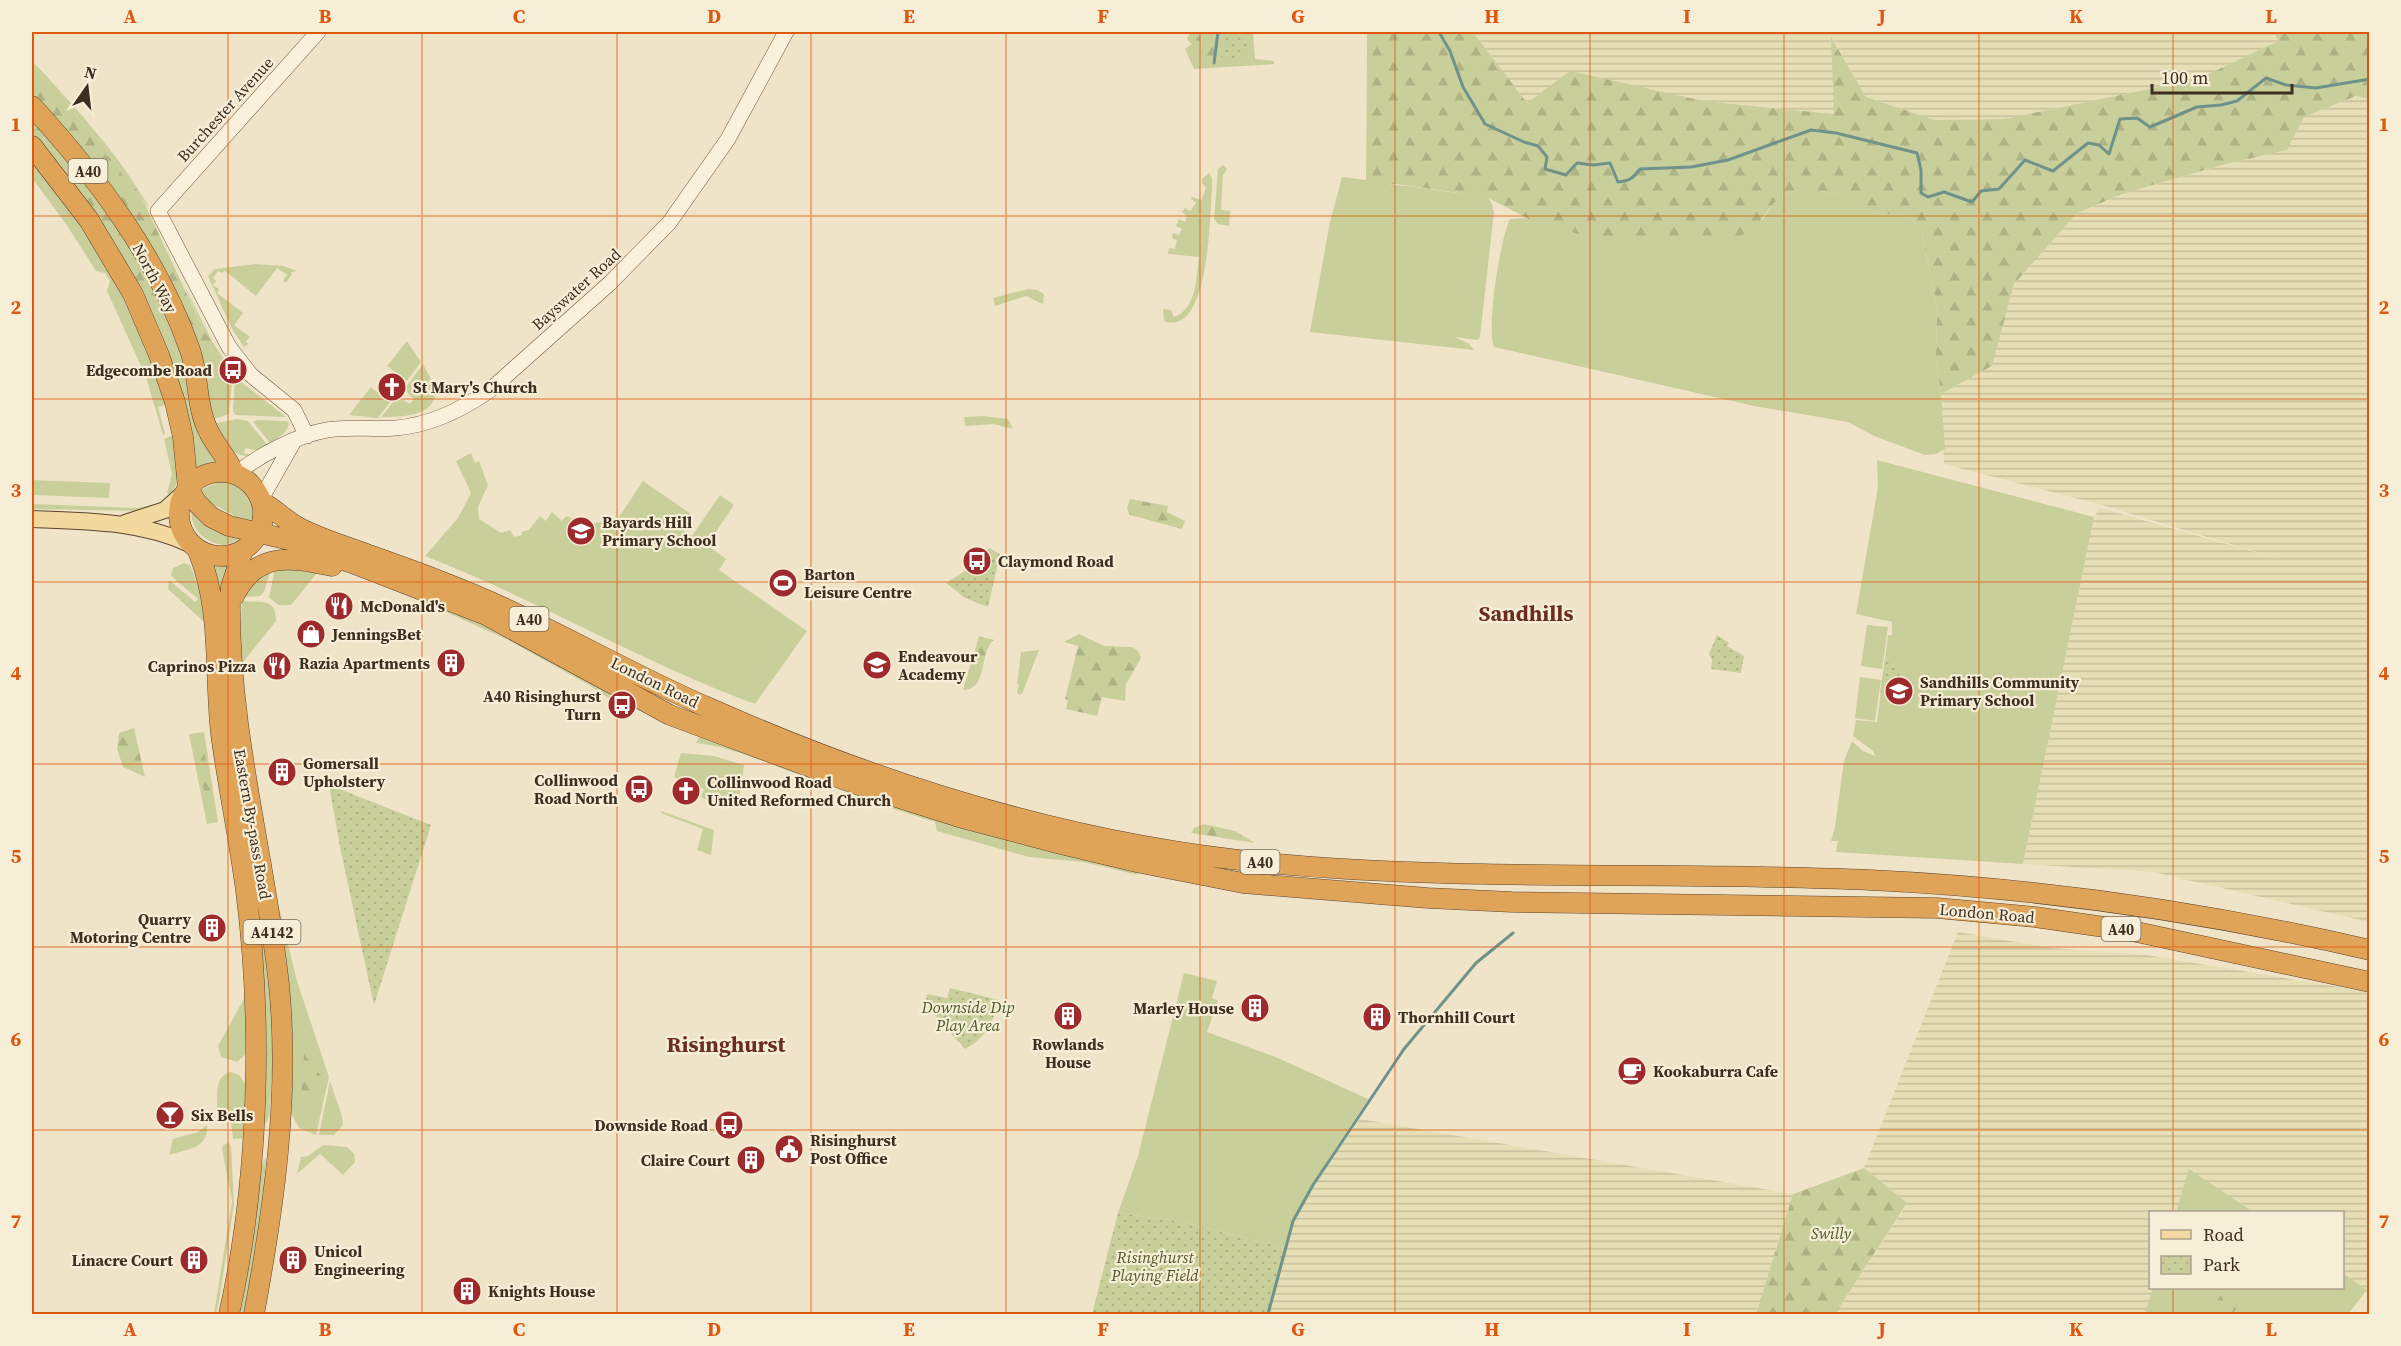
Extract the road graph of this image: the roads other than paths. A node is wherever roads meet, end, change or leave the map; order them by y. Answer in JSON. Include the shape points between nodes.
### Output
{"nodes":[{"id":1,"x":318,"y":32,"type":"edge"},
{"id":2,"x":786,"y":32,"type":"edge"},
{"id":3,"x":32,"y":106,"type":"edge"},
{"id":4,"x":32,"y":146,"type":"edge"},
{"id":5,"x":158,"y":211,"type":"joint"},
{"id":6,"x":300,"y":439,"type":"junction"},
{"id":7,"x":235,"y":473,"type":"junction"},
{"id":8,"x":186,"y":491,"type":"junction"},
{"id":9,"x":262,"y":500,"type":"junction"},
{"id":10,"x":32,"y":519,"type":"edge"},
{"id":11,"x":121,"y":523,"type":"junction"},
{"id":12,"x":259,"y":532,"type":"junction"},
{"id":13,"x":194,"y":547,"type":"junction"},
{"id":14,"x":245,"y":548,"type":"junction"},
{"id":15,"x":323,"y":560,"type":"junction"},
{"id":16,"x":229,"y":610,"type":"junction"},
{"id":17,"x":1062,"y":836,"type":"junction"},
{"id":18,"x":2370,"y":950,"type":"edge"},
{"id":19,"x":2370,"y":982,"type":"edge"},
{"id":20,"x":229,"y":1314,"type":"edge"},
{"id":21,"x":254,"y":1314,"type":"edge"}],
"edges":[{"from":1,"to":5,"type":"street","name":"Burchester Avenue"},
{"from":2,"to":6,"type":"street","name":"Bayswater Road","via":[[733,132],[669,223],[609,284],[490,390],[468,405],[419,424],[330,430]]},
{"from":3,"to":7,"type":"highway","name":"North Way","number":"A40","via":[[95,180],[153,269],[190,350],[207,430]]},
{"from":4,"to":8,"type":"highway","name":"North Way","number":"A40","via":[[84,213],[133,294],[175,402],[183,437]]},
{"from":5,"to":6,"type":"street","name":"North Way","via":[[229,347],[251,375],[294,410]]},
{"from":6,"to":7,"type":"street","name":"Bayswater Road","via":[[280,445]]},
{"from":6,"to":9,"type":"street"},
{"from":7,"to":8,"type":"highway","via":[[210,473]]},
{"from":7,"to":9,"type":"highway","name":"North Way","via":[[248,480]]},
{"from":8,"to":11,"type":"main road","via":[[165,510]]},
{"from":8,"to":12,"type":"highway","via":[[220,523]]},
{"from":8,"to":13,"type":"highway","name":"North Way","via":[[179,517],[181,530]]},
{"from":9,"to":12,"type":"highway"},
{"from":9,"to":17,"type":"highway","name":"London Road","number":"A40","via":[[303,530],[476,595],[691,700],[780,738]]},
{"from":10,"to":11,"type":"main road"},
{"from":11,"to":13,"type":"main road","via":[[165,534]]},
{"from":12,"to":14,"type":"highway"},
{"from":12,"to":15,"type":"highway","via":[[294,541]]},
{"from":13,"to":14,"type":"highway","via":[[221,555]]},
{"from":13,"to":20,"type":"highway","name":"Eastern By-pass Road","number":"A4142","via":[[214,606],[221,734],[246,890],[252,966],[255,1068],[251,1161]]},
{"from":14,"to":15,"type":"highway"},
{"from":14,"to":16,"type":"highway","name":"Eastern By-pass Road","number":"A4142","via":[[231,587]]},
{"from":15,"to":16,"type":"highway","via":[[282,558],[265,562],[238,588]]},
{"from":15,"to":17,"type":"highway","name":"London Road","number":"A40","via":[[374,573],[486,615],[670,715],[959,818]]},
{"from":16,"to":21,"type":"highway","name":"Eastern By-pass Road","number":"A4142","via":[[238,731],[275,954],[281,1017],[277,1167]]},
{"from":17,"to":18,"type":"highway","name":"London Road","number":"A40","via":[[1267,863],[1382,871],[1868,880],[1996,889],[2150,906]]},
{"from":17,"to":19,"type":"highway","name":"London Road","number":"A40","via":[[1141,863],[1243,883],[1428,898],[1598,904],[1867,905],[2035,917],[2132,931]]}]}
